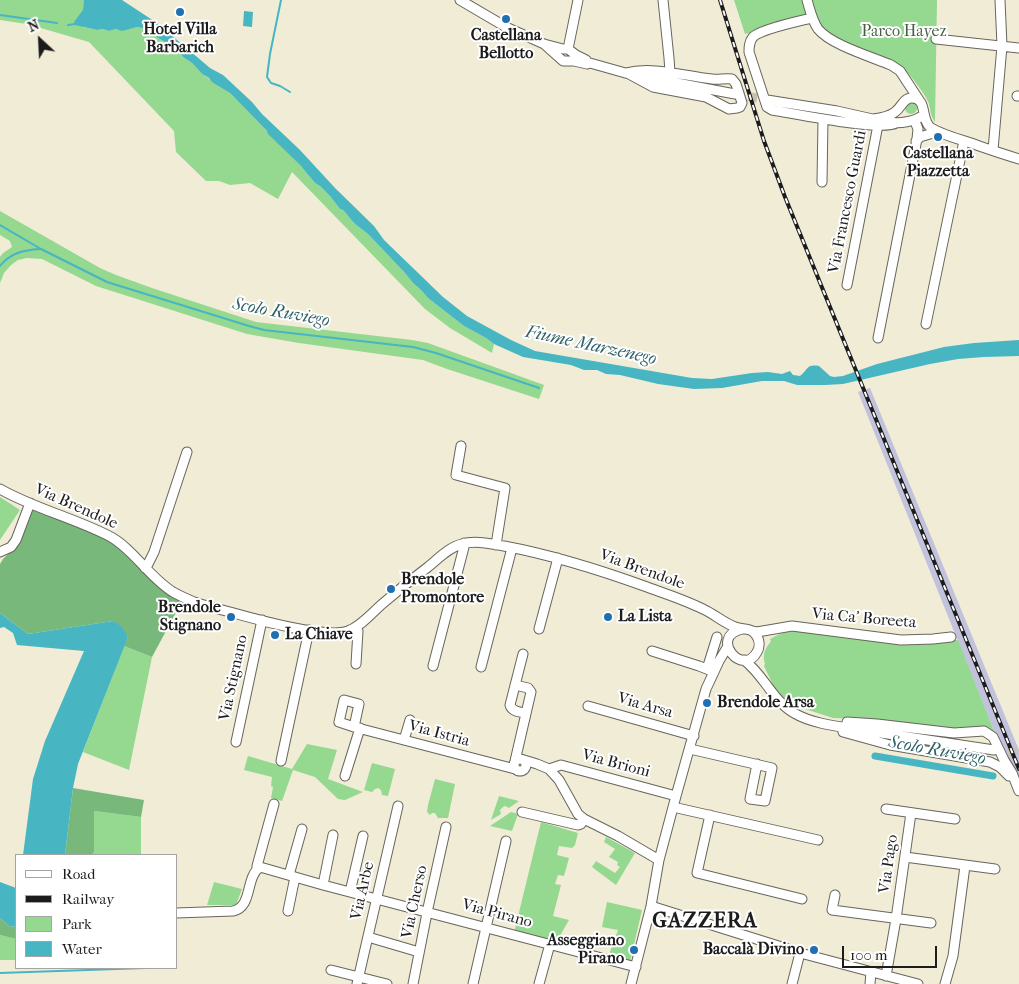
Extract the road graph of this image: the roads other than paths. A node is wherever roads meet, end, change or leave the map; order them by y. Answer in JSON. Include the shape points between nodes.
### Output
{"nodes":[{"id":1,"x":460,"y":0,"type":"edge"},
{"id":2,"x":578,"y":0,"type":"edge"},
{"id":3,"x":663,"y":0,"type":"edge"},
{"id":4,"x":807,"y":0,"type":"edge"},
{"id":5,"x":1000,"y":0,"type":"edge"},
{"id":6,"x":812,"y":18,"type":"junction"},
{"id":7,"x":936,"y":39,"type":"dead end"},
{"id":8,"x":544,"y":44,"type":"junction"},
{"id":9,"x":1002,"y":46,"type":"junction"},
{"id":10,"x":1019,"y":48,"type":"edge"},
{"id":11,"x":567,"y":50,"type":"junction"},
{"id":12,"x":564,"y":60,"type":"junction"},
{"id":13,"x":590,"y":63,"type":"junction"},
{"id":14,"x":670,"y":72,"type":"junction"},
{"id":15,"x":627,"y":74,"type":"junction"},
{"id":16,"x":906,"y":81,"type":"junction"},
{"id":17,"x":735,"y":94,"type":"tunnel mouth"},
{"id":18,"x":767,"y":100,"type":"tunnel mouth"},
{"id":19,"x":901,"y":105,"type":"junction"},
{"id":20,"x":922,"y":106,"type":"junction"},
{"id":21,"x":823,"y":118,"type":"junction"},
{"id":22,"x":876,"y":122,"type":"junction"},
{"id":23,"x":912,"y":122,"type":"junction"},
{"id":24,"x":933,"y":133,"type":"junction"},
{"id":25,"x":947,"y":135,"type":"junction"},
{"id":26,"x":964,"y":141,"type":"junction"},
{"id":27,"x":916,"y":142,"type":"junction"},
{"id":28,"x":992,"y":150,"type":"junction"},
{"id":29,"x":1019,"y":159,"type":"edge"},
{"id":30,"x":822,"y":182,"type":"dead end"},
{"id":31,"x":847,"y":285,"type":"dead end"},
{"id":32,"x":926,"y":324,"type":"dead end"},
{"id":33,"x":878,"y":338,"type":"dead end"},
{"id":34,"x":461,"y":446,"type":"dead end"},
{"id":35,"x":187,"y":452,"type":"dead end"},
{"id":36,"x":0,"y":489,"type":"edge"},
{"id":37,"x":30,"y":503,"type":"junction"},
{"id":38,"x":464,"y":543,"type":"junction"},
{"id":39,"x":496,"y":545,"type":"junction"},
{"id":40,"x":512,"y":548,"type":"junction"},
{"id":41,"x":0,"y":552,"type":"edge"},
{"id":42,"x":558,"y":558,"type":"junction"},
{"id":43,"x":145,"y":568,"type":"junction"},
{"id":44,"x":714,"y":616,"type":"junction"},
{"id":45,"x":262,"y":620,"type":"junction"},
{"id":46,"x":356,"y":626,"type":"junction"},
{"id":47,"x":742,"y":628,"type":"junction"},
{"id":48,"x":540,"y":629,"type":"dead end"},
{"id":49,"x":774,"y":629,"type":"junction"},
{"id":50,"x":310,"y":630,"type":"junction"},
{"id":51,"x":752,"y":631,"type":"junction"},
{"id":52,"x":717,"y":637,"type":"dead end"},
{"id":53,"x":951,"y":637,"type":"dead end"},
{"id":54,"x":728,"y":643,"type":"junction"},
{"id":55,"x":758,"y":649,"type":"junction"},
{"id":56,"x":652,"y":650,"type":"dead end"},
{"id":57,"x":523,"y":654,"type":"dead end"},
{"id":58,"x":740,"y":659,"type":"junction"},
{"id":59,"x":356,"y":664,"type":"dead end"},
{"id":60,"x":433,"y":666,"type":"dead end"},
{"id":61,"x":481,"y":667,"type":"dead end"},
{"id":62,"x":712,"y":670,"type":"junction"},
{"id":63,"x":764,"y":681,"type":"junction"},
{"id":64,"x":515,"y":685,"type":"junction"},
{"id":65,"x":588,"y":706,"type":"dead end"},
{"id":66,"x":526,"y":713,"type":"junction"},
{"id":67,"x":410,"y":720,"type":"dead end"},
{"id":68,"x":818,"y":722,"type":"junction"},
{"id":69,"x":694,"y":736,"type":"junction"},
{"id":70,"x":404,"y":740,"type":"junction"},
{"id":71,"x":236,"y":742,"type":"dead end"},
{"id":72,"x":690,"y":749,"type":"junction"},
{"id":73,"x":994,"y":750,"type":"tunnel mouth"},
{"id":74,"x":281,"y":761,"type":"dead end"},
{"id":75,"x":518,"y":764,"type":"junction"},
{"id":76,"x":757,"y":764,"type":"dead end"},
{"id":77,"x":549,"y":769,"type":"junction"},
{"id":78,"x":345,"y":776,"type":"dead end"},
{"id":79,"x":1017,"y":788,"type":"edge"},
{"id":80,"x":676,"y":796,"type":"junction"},
{"id":81,"x":274,"y":804,"type":"dead end"},
{"id":82,"x":398,"y":806,"type":"dead end"},
{"id":83,"x":673,"y":806,"type":"junction"},
{"id":84,"x":886,"y":809,"type":"dead end"},
{"id":85,"x":522,"y":812,"type":"dead end"},
{"id":86,"x":911,"y":813,"type":"junction"},
{"id":87,"x":710,"y":815,"type":"junction"},
{"id":88,"x":584,"y":819,"type":"junction"},
{"id":89,"x":955,"y":820,"type":"dead end"},
{"id":90,"x":446,"y":827,"type":"dead end"},
{"id":91,"x":302,"y":829,"type":"dead end"},
{"id":92,"x":333,"y":835,"type":"dead end"},
{"id":93,"x":364,"y":836,"type":"dead end"},
{"id":94,"x":818,"y":840,"type":"dead end"},
{"id":95,"x":506,"y":841,"type":"dead end"},
{"id":96,"x":905,"y":857,"type":"junction"},
{"id":97,"x":659,"y":860,"type":"junction"},
{"id":98,"x":965,"y":866,"type":"junction"},
{"id":99,"x":257,"y":868,"type":"junction"},
{"id":100,"x":995,"y":869,"type":"dead end"},
{"id":101,"x":292,"y":876,"type":"junction"},
{"id":102,"x":323,"y":885,"type":"junction"},
{"id":103,"x":350,"y":892,"type":"junction"},
{"id":104,"x":835,"y":895,"type":"dead end"},
{"id":105,"x":378,"y":899,"type":"junction"},
{"id":106,"x":802,"y":899,"type":"dead end"},
{"id":107,"x":651,"y":906,"type":"junction"},
{"id":108,"x":288,"y":911,"type":"dead end"},
{"id":109,"x":428,"y":912,"type":"junction"},
{"id":110,"x":178,"y":913,"type":"edge"},
{"id":111,"x":896,"y":919,"type":"junction"},
{"id":112,"x":931,"y":923,"type":"dead end"},
{"id":113,"x":487,"y":927,"type":"junction"},
{"id":114,"x":368,"y":937,"type":"junction"},
{"id":115,"x":550,"y":944,"type":"junction"},
{"id":116,"x":420,"y":952,"type":"junction"},
{"id":117,"x":800,"y":953,"type":"junction"},
{"id":118,"x":636,"y":967,"type":"junction"},
{"id":119,"x":331,"y":970,"type":"dead end"},
{"id":120,"x":871,"y":972,"type":"junction"},
{"id":121,"x":886,"y":976,"type":"junction"},
{"id":122,"x":358,"y":980,"type":"edge"},
{"id":123,"x":387,"y":984,"type":"edge"},
{"id":124,"x":413,"y":984,"type":"edge"},
{"id":125,"x":473,"y":984,"type":"edge"},
{"id":126,"x":539,"y":984,"type":"edge"},
{"id":127,"x":631,"y":984,"type":"edge"},
{"id":128,"x":792,"y":984,"type":"edge"},
{"id":129,"x":870,"y":984,"type":"edge"},
{"id":130,"x":918,"y":984,"type":"edge"},
{"id":131,"x":945,"y":984,"type":"edge"}],
"edges":[{"from":1,"to":8,"type":"street"},
{"from":2,"to":11,"type":"street"},
{"from":3,"to":14,"type":"street"},
{"from":4,"to":6,"type":"street"},
{"from":5,"to":9,"type":"street"},
{"from":6,"to":16,"type":"street","via":[[825,36],[894,66]]},
{"from":6,"to":21,"type":"street","name":"Via Francesco Guardi","via":[[758,33],[752,39],[749,52],[767,107]]},
{"from":7,"to":9,"type":"street"},
{"from":8,"to":11,"type":"street"},
{"from":8,"to":12,"type":"street"},
{"from":9,"to":10,"type":"street"},
{"from":9,"to":28,"type":"street"},
{"from":11,"to":12,"type":"street","via":[[572,57]]},
{"from":11,"to":13,"type":"street"},
{"from":12,"to":13,"type":"street"},
{"from":13,"to":15,"type":"street"},
{"from":14,"to":15,"type":"street","via":[[640,70]]},
{"from":14,"to":15,"type":"street","via":[[732,79],[738,87],[741,105],[729,109],[706,98],[653,87]]},
{"from":15,"to":17,"type":"street"},
{"from":16,"to":19,"type":"street"},
{"from":16,"to":20,"type":"street"},
{"from":18,"to":22,"type":"street","via":[[837,111]]},
{"from":19,"to":20,"type":"street","via":[[910,98],[917,99]]},
{"from":19,"to":22,"type":"street","via":[[897,111]]},
{"from":19,"to":23,"type":"street","via":[[902,115]]},
{"from":20,"to":23,"type":"street","via":[[919,118]]},
{"from":20,"to":25,"type":"street","via":[[927,124]]},
{"from":21,"to":22,"type":"street","name":"Via Francesco Guardi"},
{"from":21,"to":30,"type":"street"},
{"from":22,"to":23,"type":"street","name":"Via Francesco Guardi","via":[[894,125]]},
{"from":22,"to":31,"type":"street","name":"Via Francesco Guardi"},
{"from":23,"to":24,"type":"street"},
{"from":23,"to":27,"type":"street","via":[[918,129]]},
{"from":24,"to":25,"type":"street"},
{"from":24,"to":27,"type":"street","via":[[920,137]]},
{"from":25,"to":26,"type":"street"},
{"from":26,"to":28,"type":"street"},
{"from":26,"to":32,"type":"street"},
{"from":27,"to":33,"type":"street"},
{"from":28,"to":29,"type":"street"},
{"from":34,"to":39,"type":"street","via":[[456,475],[505,488]]},
{"from":35,"to":43,"type":"street","via":[[154,552]]},
{"from":36,"to":37,"type":"street","name":"Via Brendole"},
{"from":37,"to":41,"type":"street","via":[[16,540],[11,547]]},
{"from":37,"to":43,"type":"street","name":"Via Brendole","via":[[116,540]]},
{"from":38,"to":39,"type":"street","name":"Via Brendole"},
{"from":38,"to":46,"type":"street","name":"Via Brendole","via":[[441,557]]},
{"from":38,"to":60,"type":"street"},
{"from":39,"to":40,"type":"street","name":"Via Brendole"},
{"from":40,"to":42,"type":"street","name":"Via Brendole"},
{"from":40,"to":61,"type":"street"},
{"from":42,"to":44,"type":"street","name":"Via Brendole","via":[[684,600]]},
{"from":42,"to":48,"type":"street"},
{"from":43,"to":45,"type":"street","name":"Via Brendole","via":[[167,588],[190,600]]},
{"from":44,"to":47,"type":"street","name":"Via Brendole"},
{"from":44,"to":54,"type":"street","name":"Via Brendole","via":[[725,629]]},
{"from":45,"to":50,"type":"street","name":"Via Brendole"},
{"from":45,"to":71,"type":"street","name":"Via Stignano"},
{"from":46,"to":50,"type":"street","name":"Via Brendole","via":[[338,632]]},
{"from":46,"to":59,"type":"street"},
{"from":47,"to":51,"type":"street"},
{"from":47,"to":54,"type":"street","via":[[734,632]]},
{"from":49,"to":51,"type":"street","name":"Via Ca' Boreeta"},
{"from":49,"to":53,"type":"street","name":"Via Ca' Boreeta","via":[[792,626],[901,640]]},
{"from":49,"to":55,"type":"street"},
{"from":50,"to":74,"type":"street"},
{"from":51,"to":55,"type":"street","via":[[759,640]]},
{"from":52,"to":62,"type":"street"},
{"from":54,"to":58,"type":"street","via":[[732,655]]},
{"from":54,"to":62,"type":"street"},
{"from":55,"to":58,"type":"street","via":[[750,659]]},
{"from":55,"to":63,"type":"street"},
{"from":56,"to":62,"type":"street"},
{"from":57,"to":64,"type":"street"},
{"from":58,"to":62,"type":"street"},
{"from":58,"to":63,"type":"street"},
{"from":62,"to":69,"type":"street"},
{"from":63,"to":68,"type":"street","via":[[788,709]]},
{"from":64,"to":66,"type":"street","via":[[511,708]]},
{"from":64,"to":66,"type":"street","via":[[531,691]]},
{"from":65,"to":69,"type":"street","name":"Via Arsa"},
{"from":66,"to":75,"type":"street"},
{"from":67,"to":70,"type":"street"},
{"from":68,"to":73,"type":"street"},
{"from":68,"to":79,"type":"street","via":[[885,744],[990,762],[1000,767]]},
{"from":68,"to":79,"type":"street","via":[[877,724],[949,733],[984,731],[993,737]]},
{"from":69,"to":72,"type":"street"},
{"from":70,"to":75,"type":"street","name":"Via Istria"},
{"from":70,"to":78,"type":"street","name":"Via Istria","via":[[357,727]]},
{"from":72,"to":76,"type":"street"},
{"from":72,"to":80,"type":"street"},
{"from":75,"to":77,"type":"street","name":"Via Istria","via":[[537,764]]},
{"from":77,"to":80,"type":"street","name":"Via Brioni","via":[[561,765]]},
{"from":77,"to":88,"type":"street"},
{"from":80,"to":83,"type":"street"},
{"from":81,"to":99,"type":"street"},
{"from":82,"to":105,"type":"street","name":"Via Arbe"},
{"from":83,"to":87,"type":"street"},
{"from":83,"to":97,"type":"street"},
{"from":84,"to":86,"type":"street"},
{"from":85,"to":88,"type":"street","via":[[576,825]]},
{"from":86,"to":89,"type":"street"},
{"from":86,"to":96,"type":"street","name":"Via Pago"},
{"from":87,"to":94,"type":"street"},
{"from":87,"to":106,"type":"street","via":[[697,873]]},
{"from":88,"to":97,"type":"street"},
{"from":90,"to":109,"type":"street","name":"Via Cherso"},
{"from":91,"to":101,"type":"street"},
{"from":92,"to":102,"type":"street"},
{"from":93,"to":103,"type":"street"},
{"from":95,"to":113,"type":"street"},
{"from":96,"to":98,"type":"street"},
{"from":96,"to":111,"type":"street","name":"Via Pago"},
{"from":97,"to":107,"type":"street"},
{"from":98,"to":100,"type":"street"},
{"from":98,"to":131,"type":"street"},
{"from":99,"to":101,"type":"street","name":"Via Pirano"},
{"from":99,"to":110,"type":"street","via":[[240,910]]},
{"from":101,"to":102,"type":"street","name":"Via Pirano"},
{"from":101,"to":108,"type":"street"},
{"from":102,"to":103,"type":"street","name":"Via Pirano"},
{"from":103,"to":105,"type":"street","name":"Via Pirano"},
{"from":104,"to":111,"type":"street","name":"Via Pago","via":[[832,910]]},
{"from":105,"to":109,"type":"street","name":"Via Pirano"},
{"from":105,"to":114,"type":"street","name":"Via Arbe"},
{"from":107,"to":117,"type":"street"},
{"from":107,"to":118,"type":"street"},
{"from":109,"to":113,"type":"street","name":"Via Pirano"},
{"from":109,"to":116,"type":"street","name":"Via Cherso"},
{"from":111,"to":112,"type":"street","name":"Via Pago"},
{"from":111,"to":121,"type":"street","name":"Via Pago"},
{"from":113,"to":115,"type":"street","name":"Via Pirano"},
{"from":113,"to":125,"type":"street"},
{"from":114,"to":116,"type":"street"},
{"from":114,"to":122,"type":"street","name":"Via Arbe"},
{"from":115,"to":118,"type":"street","name":"Via Pirano"},
{"from":115,"to":126,"type":"street"},
{"from":116,"to":124,"type":"street","name":"Via Cherso"},
{"from":117,"to":120,"type":"street"},
{"from":117,"to":128,"type":"street"},
{"from":118,"to":127,"type":"street"},
{"from":119,"to":122,"type":"street"},
{"from":120,"to":121,"type":"street"},
{"from":120,"to":129,"type":"street"},
{"from":121,"to":130,"type":"street"},
{"from":122,"to":123,"type":"street"}]}
